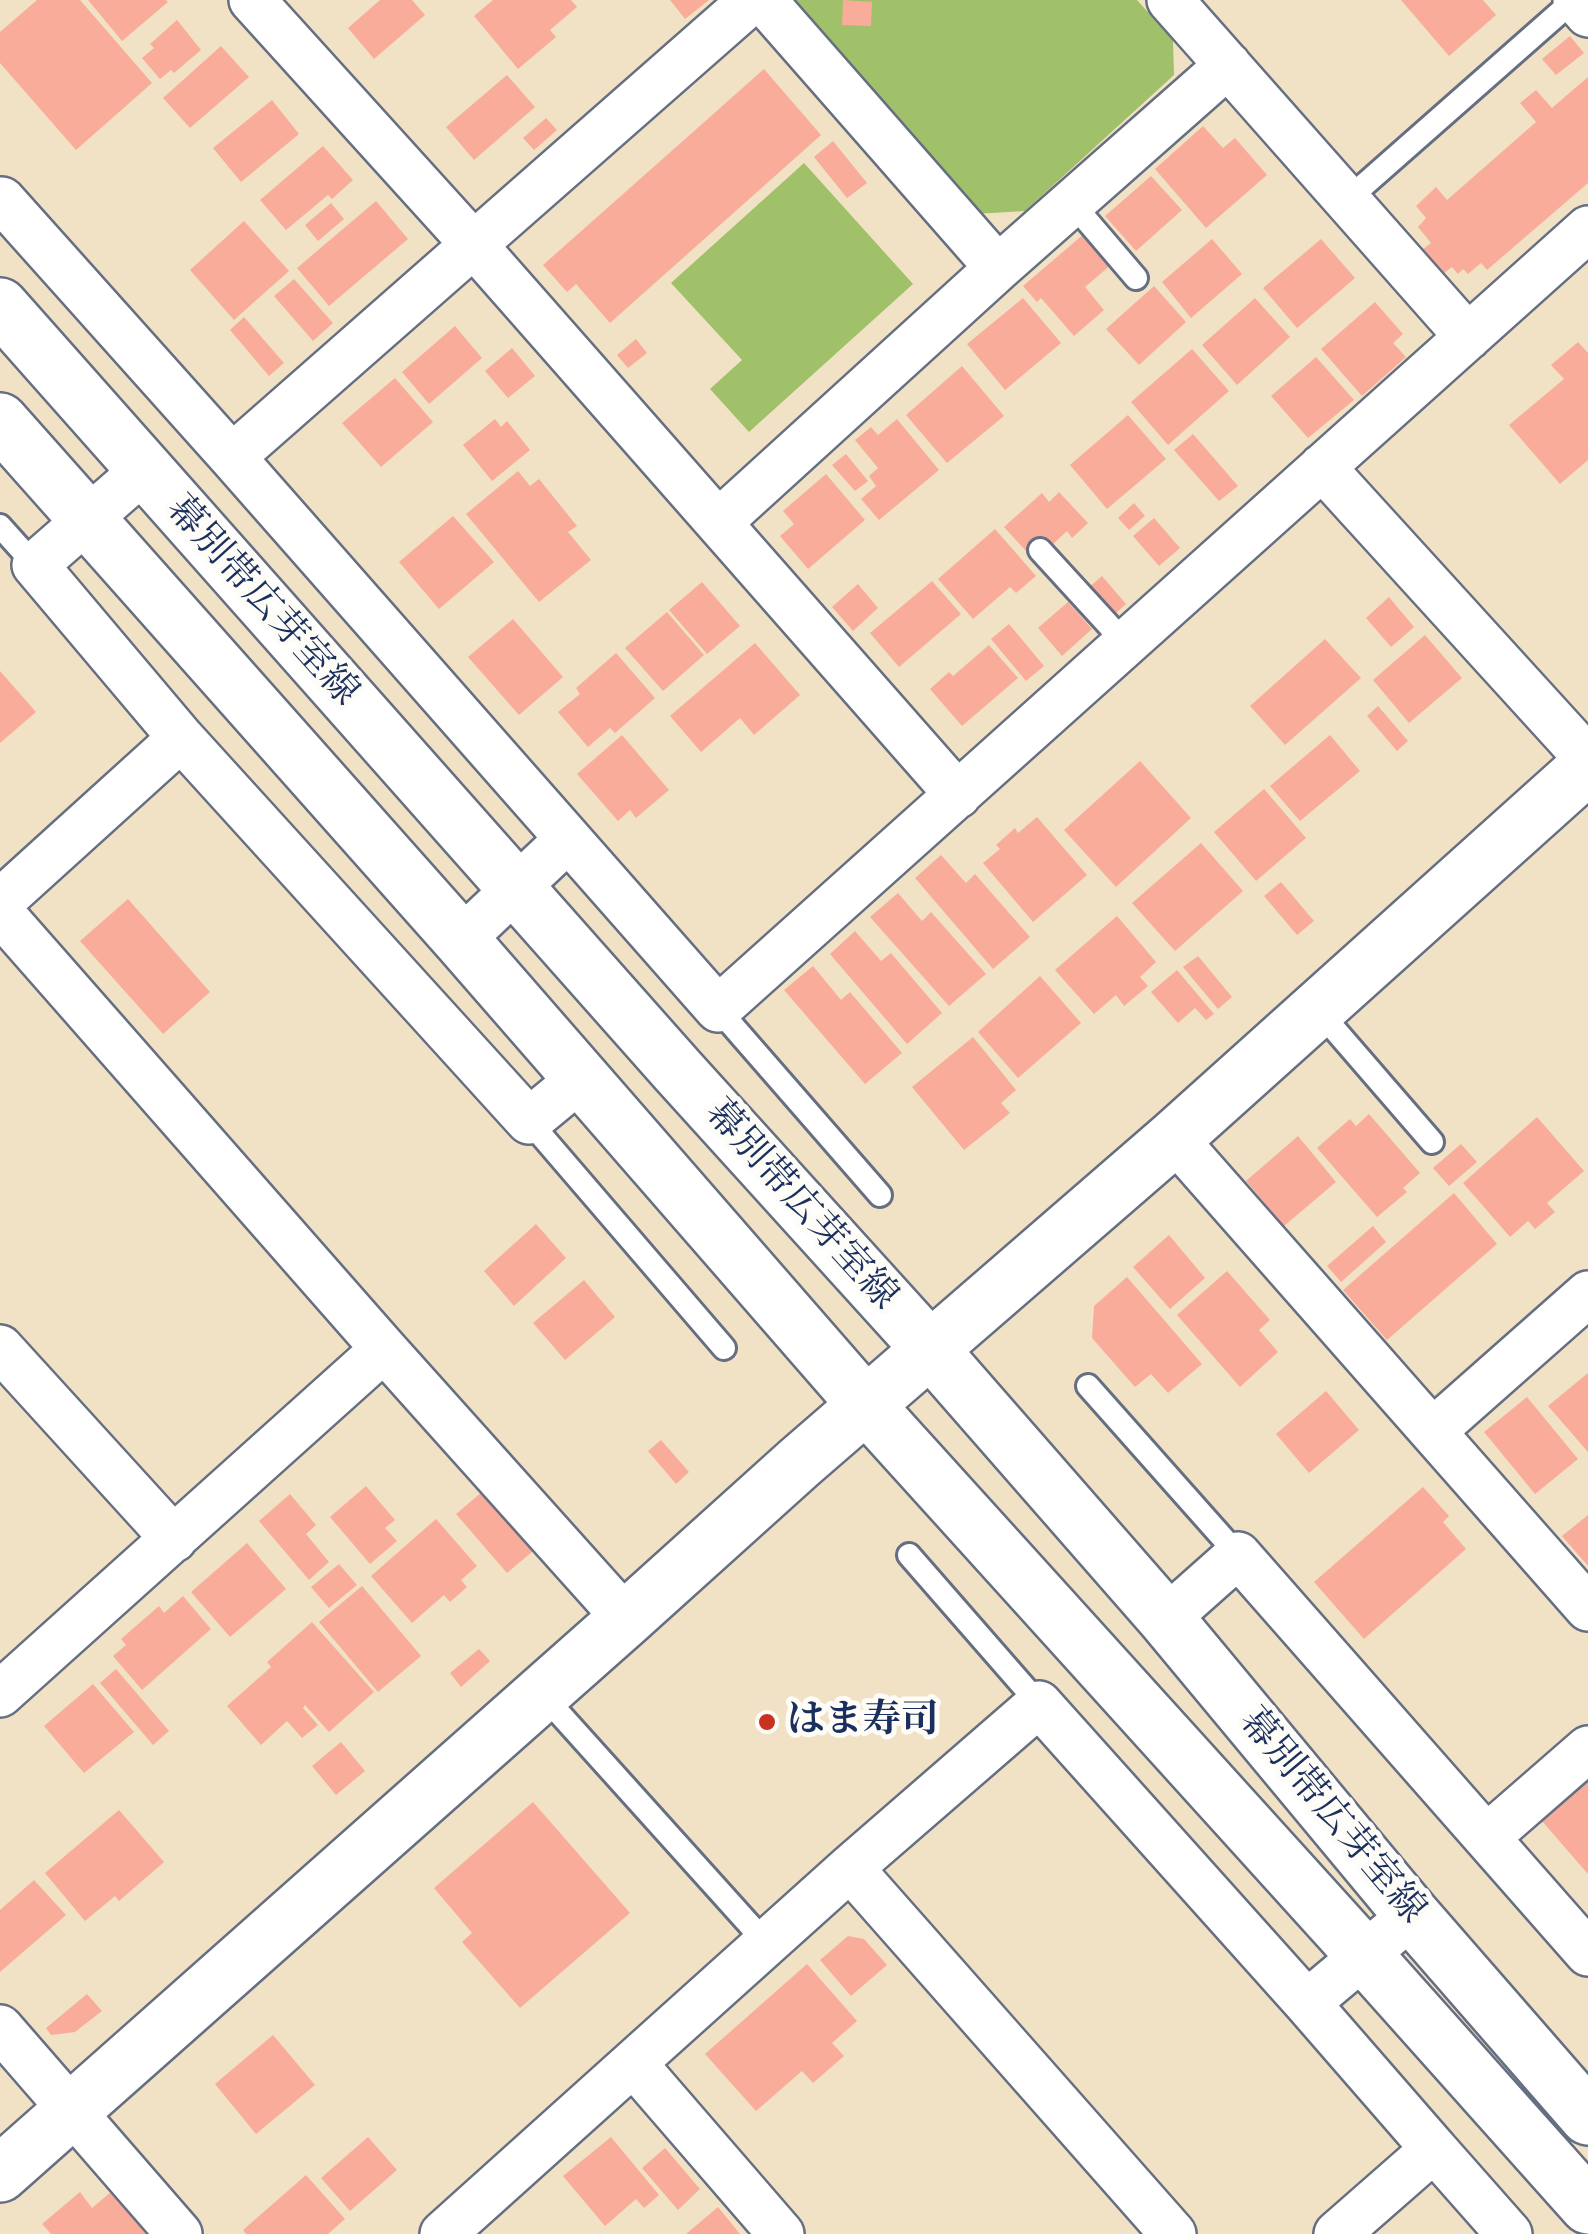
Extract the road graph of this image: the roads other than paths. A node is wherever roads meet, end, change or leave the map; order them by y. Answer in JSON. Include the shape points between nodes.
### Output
{"nodes":[{"id":1,"x":252,"y":0,"type":"edge"},
{"id":2,"x":752,"y":0,"type":"edge"},
{"id":3,"x":763,"y":0,"type":"edge"},
{"id":4,"x":1170,"y":0,"type":"edge"},
{"id":5,"x":1575,"y":0,"type":"edge"},
{"id":6,"x":1588,"y":14,"type":"edge"},
{"id":7,"x":1228,"y":65,"type":"junction"},
{"id":8,"x":0,"y":200,"type":"edge"},
{"id":9,"x":1347,"y":200,"type":"junction"},
{"id":10,"x":1072,"y":203,"type":"junction"},
{"id":11,"x":1588,"y":229,"type":"edge"},
{"id":12,"x":474,"y":246,"type":"junction"},
{"id":13,"x":998,"y":268,"type":"junction"},
{"id":14,"x":1136,"y":278,"type":"dead end"},
{"id":15,"x":0,"y":306,"type":"edge"},
{"id":16,"x":1468,"y":337,"type":"junction"},
{"id":17,"x":0,"y":421,"type":"edge"},
{"id":18,"x":232,"y":456,"type":"junction"},
{"id":19,"x":1322,"y":467,"type":"junction"},
{"id":20,"x":144,"y":470,"type":"junction"},
{"id":21,"x":87,"y":520,"type":"junction"},
{"id":22,"x":720,"y":522,"type":"junction"},
{"id":23,"x":0,"y":526,"type":"edge"},
{"id":24,"x":1040,"y":550,"type":"dead end"},
{"id":25,"x":35,"y":565,"type":"junction"},
{"id":26,"x":1126,"y":644,"type":"junction"},
{"id":27,"x":181,"y":738,"type":"junction"},
{"id":28,"x":1588,"y":762,"type":"edge"},
{"id":29,"x":958,"y":795,"type":"junction"},
{"id":30,"x":568,"y":839,"type":"junction"},
{"id":31,"x":514,"y":888,"type":"junction"},
{"id":32,"x":0,"y":902,"type":"edge"},
{"id":33,"x":0,"y":912,"type":"edge"},
{"id":34,"x":460,"y":940,"type":"junction"},
{"id":35,"x":718,"y":1009,"type":"junction"},
{"id":36,"x":1317,"y":1009,"type":"junction"},
{"id":37,"x":581,"y":1078,"type":"junction"},
{"id":38,"x":529,"y":1121,"type":"junction"},
{"id":39,"x":1174,"y":1138,"type":"junction"},
{"id":40,"x":1432,"y":1142,"type":"dead end"},
{"id":41,"x":880,"y":1195,"type":"dead end"},
{"id":42,"x":1588,"y":1294,"type":"edge"},
{"id":43,"x":0,"y":1348,"type":"edge"},
{"id":44,"x":724,"y":1348,"type":"dead end"},
{"id":45,"x":930,"y":1349,"type":"junction"},
{"id":46,"x":384,"y":1350,"type":"junction"},
{"id":47,"x":1088,"y":1386,"type":"dead end"},
{"id":48,"x":866,"y":1406,"type":"junction"},
{"id":49,"x":1433,"y":1432,"type":"junction"},
{"id":50,"x":174,"y":1539,"type":"junction"},
{"id":51,"x":908,"y":1556,"type":"dead end"},
{"id":52,"x":1238,"y":1556,"type":"junction"},
{"id":53,"x":1588,"y":1608,"type":"edge"},
{"id":54,"x":626,"y":1619,"type":"junction"},
{"id":55,"x":1166,"y":1619,"type":"junction"},
{"id":56,"x":542,"y":1693,"type":"junction"},
{"id":57,"x":0,"y":1694,"type":"edge"},
{"id":58,"x":1038,"y":1704,"type":"junction"},
{"id":59,"x":1588,"y":1749,"type":"edge"},
{"id":60,"x":1486,"y":1837,"type":"junction"},
{"id":61,"x":850,"y":1868,"type":"junction"},
{"id":62,"x":1412,"y":1916,"type":"junction"},
{"id":63,"x":766,"y":1944,"type":"junction"},
{"id":64,"x":1588,"y":1953,"type":"edge"},
{"id":65,"x":1364,"y":1955,"type":"junction"},
{"id":66,"x":1307,"y":2003,"type":"junction"},
{"id":67,"x":0,"y":2028,"type":"edge"},
{"id":68,"x":634,"y":2064,"type":"junction"},
{"id":69,"x":71,"y":2110,"type":"junction"},
{"id":70,"x":1588,"y":2117,"type":"edge"},
{"id":71,"x":1434,"y":2149,"type":"junction"},
{"id":72,"x":0,"y":2174,"type":"edge"},
{"id":73,"x":1588,"y":2206,"type":"edge"},
{"id":74,"x":179,"y":2234,"type":"edge"},
{"id":75,"x":443,"y":2234,"type":"edge"},
{"id":76,"x":781,"y":2234,"type":"edge"},
{"id":77,"x":1174,"y":2234,"type":"edge"},
{"id":78,"x":1337,"y":2234,"type":"edge"},
{"id":79,"x":1509,"y":2234,"type":"edge"}],
"edges":[{"from":1,"to":12,"type":"street"},
{"from":2,"to":12,"type":"street"},
{"from":3,"to":13,"type":"street"},
{"from":4,"to":7,"type":"street"},
{"from":5,"to":6,"type":"street"},
{"from":5,"to":9,"type":"lane"},
{"from":7,"to":9,"type":"street"},
{"from":7,"to":10,"type":"street"},
{"from":8,"to":18,"type":"street"},
{"from":9,"to":16,"type":"street"},
{"from":10,"to":13,"type":"street"},
{"from":10,"to":14,"type":"lane"},
{"from":11,"to":16,"type":"street"},
{"from":12,"to":18,"type":"street"},
{"from":12,"to":22,"type":"street"},
{"from":13,"to":22,"type":"street"},
{"from":15,"to":20,"type":"main road","name":"幕別帯広芽室線"},
{"from":16,"to":19,"type":"street"},
{"from":17,"to":21,"type":"main road","name":"幕別帯広芽室線"},
{"from":18,"to":30,"type":"street"},
{"from":19,"to":26,"type":"street"},
{"from":19,"to":28,"type":"street"},
{"from":20,"to":21,"type":"street"},
{"from":20,"to":31,"type":"main road","name":"幕別帯広芽室線"},
{"from":21,"to":25,"type":"street"},
{"from":21,"to":34,"type":"main road","name":"幕別帯広芽室線"},
{"from":22,"to":29,"type":"street"},
{"from":23,"to":25,"type":"lane"},
{"from":24,"to":26,"type":"lane"},
{"from":25,"to":27,"type":"street"},
{"from":26,"to":29,"type":"street"},
{"from":27,"to":32,"type":"street"},
{"from":27,"to":38,"type":"street"},
{"from":28,"to":36,"type":"main road"},
{"from":29,"to":35,"type":"street"},
{"from":30,"to":31,"type":"street"},
{"from":30,"to":35,"type":"street"},
{"from":31,"to":34,"type":"street"},
{"from":31,"to":45,"type":"main road","name":"幕別帯広芽室線"},
{"from":33,"to":46,"type":"street"},
{"from":34,"to":37,"type":"main road","name":"幕別帯広芽室線"},
{"from":35,"to":41,"type":"lane"},
{"from":36,"to":39,"type":"main road"},
{"from":36,"to":40,"type":"lane"},
{"from":37,"to":38,"type":"street"},
{"from":37,"to":48,"type":"main road","name":"幕別帯広芽室線"},
{"from":38,"to":44,"type":"lane"},
{"from":39,"to":45,"type":"main road"},
{"from":39,"to":49,"type":"street"},
{"from":42,"to":49,"type":"street"},
{"from":43,"to":50,"type":"street"},
{"from":45,"to":48,"type":"main road"},
{"from":45,"to":55,"type":"main road","name":"幕別帯広芽室線"},
{"from":46,"to":50,"type":"street"},
{"from":46,"to":54,"type":"street"},
{"from":47,"to":52,"type":"lane"},
{"from":48,"to":54,"type":"main road"},
{"from":48,"to":65,"type":"main road","name":"幕別帯広芽室線"},
{"from":49,"to":53,"type":"street"},
{"from":50,"to":57,"type":"street"},
{"from":51,"to":58,"type":"lane"},
{"from":52,"to":55,"type":"street"},
{"from":52,"to":60,"type":"street"},
{"from":54,"to":56,"type":"main road"},
{"from":55,"to":62,"type":"main road","name":"幕別帯広芽室線"},
{"from":56,"to":63,"type":"lane"},
{"from":56,"to":69,"type":"main road"},
{"from":58,"to":61,"type":"street"},
{"from":58,"to":66,"type":"street"},
{"from":59,"to":60,"type":"street"},
{"from":60,"to":64,"type":"street"},
{"from":61,"to":63,"type":"street"},
{"from":61,"to":77,"type":"street"},
{"from":62,"to":65,"type":"street"},
{"from":62,"to":70,"type":"main road","name":"幕別帯広芽室線"},
{"from":63,"to":68,"type":"street"},
{"from":65,"to":66,"type":"street"},
{"from":65,"to":73,"type":"main road","name":"幕別帯広芽室線"},
{"from":66,"to":71,"type":"street"},
{"from":67,"to":69,"type":"street"},
{"from":68,"to":75,"type":"street"},
{"from":68,"to":76,"type":"street"},
{"from":69,"to":72,"type":"main road"},
{"from":69,"to":74,"type":"street"},
{"from":71,"to":78,"type":"street"},
{"from":71,"to":79,"type":"street"}]}
